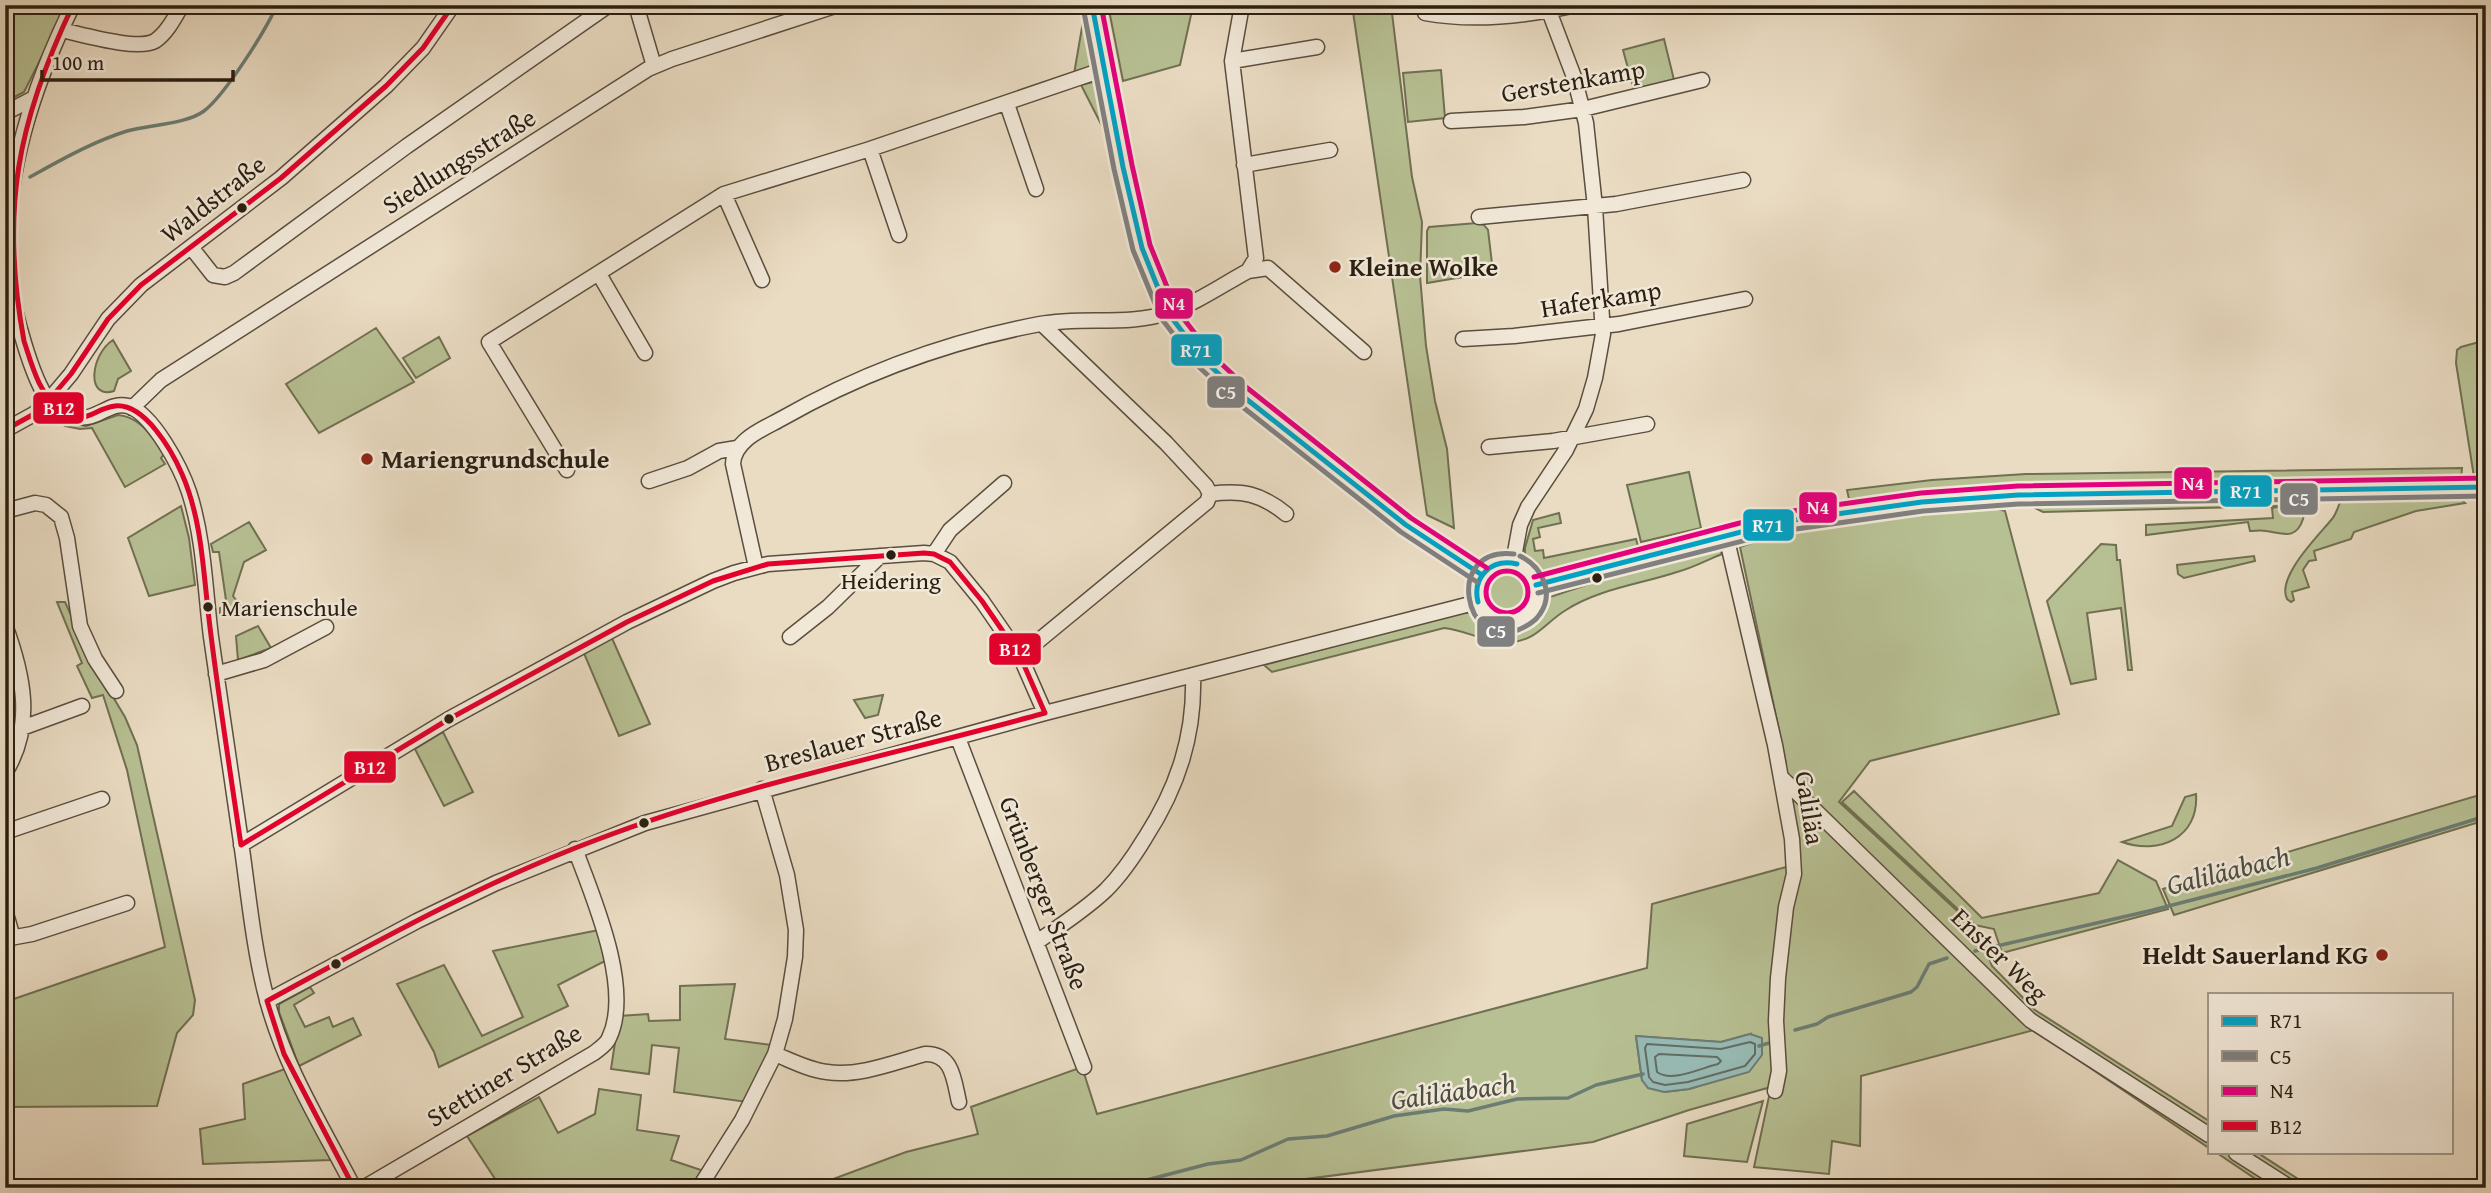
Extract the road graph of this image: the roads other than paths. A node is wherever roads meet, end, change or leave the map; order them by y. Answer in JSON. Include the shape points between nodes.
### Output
{"nodes":[{"id":1,"x":73,"y":5,"type":"edge"},
{"id":2,"x":182,"y":5,"type":"edge"},
{"id":3,"x":453,"y":5,"type":"edge"},
{"id":4,"x":609,"y":5,"type":"edge"},
{"id":5,"x":636,"y":5,"type":"edge"},
{"id":6,"x":838,"y":5,"type":"edge"},
{"id":7,"x":1092,"y":5,"type":"edge"},
{"id":8,"x":1242,"y":5,"type":"edge"},
{"id":9,"x":1576,"y":5,"type":"edge"},
{"id":10,"x":1549,"y":11,"type":"junction"},
{"id":11,"x":1425,"y":13,"type":"dead end"},
{"id":12,"x":61,"y":30,"type":"junction"},
{"id":13,"x":1317,"y":47,"type":"dead end"},
{"id":14,"x":1232,"y":61,"type":"junction"},
{"id":15,"x":654,"y":66,"type":"junction"},
{"id":16,"x":1105,"y":69,"type":"junction"},
{"id":17,"x":1702,"y":80,"type":"dead end"},
{"id":18,"x":34,"y":98,"type":"junction"},
{"id":19,"x":1007,"y":104,"type":"junction"},
{"id":20,"x":1583,"y":109,"type":"junction"},
{"id":21,"x":5,"y":113,"type":"edge"},
{"id":22,"x":1451,"y":121,"type":"dead end"},
{"id":23,"x":870,"y":149,"type":"junction"},
{"id":24,"x":1330,"y":150,"type":"dead end"},
{"id":25,"x":1244,"y":165,"type":"junction"},
{"id":26,"x":1743,"y":180,"type":"dead end"},
{"id":27,"x":1036,"y":189,"type":"dead end"},
{"id":28,"x":724,"y":194,"type":"junction"},
{"id":29,"x":1595,"y":206,"type":"junction"},
{"id":30,"x":1479,"y":217,"type":"dead end"},
{"id":31,"x":899,"y":235,"type":"dead end"},
{"id":32,"x":191,"y":247,"type":"junction"},
{"id":33,"x":1248,"y":271,"type":"junction"},
{"id":34,"x":599,"y":274,"type":"junction"},
{"id":35,"x":762,"y":280,"type":"dead end"},
{"id":36,"x":1745,"y":299,"type":"dead end"},
{"id":37,"x":1168,"y":313,"type":"junction"},
{"id":38,"x":1042,"y":324,"type":"junction"},
{"id":39,"x":1603,"y":325,"type":"junction"},
{"id":40,"x":1463,"y":339,"type":"dead end"},
{"id":41,"x":1364,"y":352,"type":"dead end"},
{"id":42,"x":645,"y":353,"type":"dead end"},
{"id":43,"x":49,"y":400,"type":"junction"},
{"id":44,"x":132,"y":408,"type":"junction"},
{"id":45,"x":1647,"y":424,"type":"dead end"},
{"id":46,"x":5,"y":430,"type":"edge"},
{"id":47,"x":1573,"y":437,"type":"junction"},
{"id":48,"x":1489,"y":447,"type":"dead end"},
{"id":49,"x":737,"y":448,"type":"junction"},
{"id":50,"x":567,"y":470,"type":"dead end"},
{"id":51,"x":649,"y":481,"type":"dead end"},
{"id":52,"x":1004,"y":482,"type":"dead end"},
{"id":53,"x":2486,"y":487,"type":"edge"},
{"id":54,"x":1210,"y":494,"type":"junction"},
{"id":55,"x":5,"y":511,"type":"edge"},
{"id":56,"x":1286,"y":514,"type":"dead end"},
{"id":57,"x":1726,"y":536,"type":"junction"},
{"id":58,"x":934,"y":554,"type":"junction"},
{"id":59,"x":880,"y":556,"type":"junction"},
{"id":60,"x":1513,"y":563,"type":"junction"},
{"id":61,"x":756,"y":567,"type":"junction"},
{"id":62,"x":1482,"y":575,"type":"junction"},
{"id":63,"x":1536,"y":585,"type":"junction"},
{"id":64,"x":1478,"y":603,"type":"junction"},
{"id":65,"x":5,"y":625,"type":"edge"},
{"id":66,"x":326,"y":627,"type":"dead end"},
{"id":67,"x":790,"y":637,"type":"dead end"},
{"id":68,"x":1020,"y":656,"type":"junction"},
{"id":69,"x":11,"y":664,"type":"edge"},
{"id":70,"x":216,"y":674,"type":"junction"},
{"id":71,"x":1193,"y":675,"type":"junction"},
{"id":72,"x":116,"y":691,"type":"dead end"},
{"id":73,"x":82,"y":706,"type":"dead end"},
{"id":74,"x":1045,"y":713,"type":"junction"},
{"id":75,"x":22,"y":728,"type":"junction"},
{"id":76,"x":958,"y":738,"type":"junction"},
{"id":77,"x":5,"y":773,"type":"edge"},
{"id":78,"x":1782,"y":778,"type":"junction"},
{"id":79,"x":762,"y":789,"type":"junction"},
{"id":80,"x":102,"y":799,"type":"dead end"},
{"id":81,"x":5,"y":832,"type":"edge"},
{"id":82,"x":241,"y":845,"type":"junction"},
{"id":83,"x":575,"y":849,"type":"junction"},
{"id":84,"x":127,"y":903,"type":"dead end"},
{"id":85,"x":5,"y":910,"type":"edge"},
{"id":86,"x":1037,"y":942,"type":"junction"},
{"id":87,"x":8,"y":944,"type":"edge"},
{"id":88,"x":267,"y":1001,"type":"junction"},
{"id":89,"x":775,"y":1054,"type":"junction"},
{"id":90,"x":1084,"y":1067,"type":"dead end"},
{"id":91,"x":1775,"y":1091,"type":"dead end"},
{"id":92,"x":959,"y":1102,"type":"dead end"},
{"id":93,"x":2208,"y":1135,"type":"edge"},
{"id":94,"x":2238,"y":1154,"type":"edge"},
{"id":95,"x":354,"y":1188,"type":"edge"},
{"id":96,"x":363,"y":1188,"type":"edge"},
{"id":97,"x":699,"y":1188,"type":"edge"},
{"id":98,"x":2291,"y":1188,"type":"edge"}],
"edges":[{"from":1,"to":12,"type":"street"},
{"from":2,"to":12,"type":"street","via":[[160,37],[149,44]]},
{"from":3,"to":32,"type":"street","name":"Waldstraße","via":[[423,48],[386,86],[281,178]]},
{"from":4,"to":32,"type":"street","via":[[229,276],[213,275]]},
{"from":5,"to":15,"type":"street"},
{"from":6,"to":15,"type":"street","name":"Siedlungsstraße"},
{"from":7,"to":16,"type":"street"},
{"from":8,"to":14,"type":"street"},
{"from":9,"to":10,"type":"street"},
{"from":10,"to":11,"type":"street","via":[[1474,17]]},
{"from":10,"to":20,"type":"street"},
{"from":12,"to":18,"type":"street"},
{"from":13,"to":14,"type":"street"},
{"from":14,"to":25,"type":"street"},
{"from":15,"to":44,"type":"street","name":"Siedlungsstraße","via":[[172,372]]},
{"from":16,"to":19,"type":"street"},
{"from":16,"to":37,"type":"street","via":[[1142,248]]},
{"from":17,"to":20,"type":"street","name":"Gerstenkamp"},
{"from":18,"to":21,"type":"street"},
{"from":18,"to":43,"type":"street","via":[[11,172],[8,260],[23,338]]},
{"from":19,"to":23,"type":"street"},
{"from":19,"to":27,"type":"street"},
{"from":20,"to":22,"type":"street","name":"Gerstenkamp"},
{"from":20,"to":29,"type":"street"},
{"from":23,"to":28,"type":"street"},
{"from":23,"to":31,"type":"street"},
{"from":24,"to":25,"type":"street"},
{"from":25,"to":33,"type":"street","via":[[1255,258]]},
{"from":26,"to":29,"type":"street"},
{"from":28,"to":34,"type":"street"},
{"from":28,"to":35,"type":"street"},
{"from":29,"to":30,"type":"street"},
{"from":29,"to":39,"type":"street"},
{"from":32,"to":43,"type":"street","name":"Waldstraße","via":[[122,302]]},
{"from":33,"to":37,"type":"street"},
{"from":33,"to":41,"type":"street","via":[[1268,268]]},
{"from":34,"to":42,"type":"street"},
{"from":34,"to":50,"type":"street","via":[[489,342]]},
{"from":36,"to":39,"type":"street","name":"Haferkamp"},
{"from":37,"to":38,"type":"street"},
{"from":37,"to":62,"type":"street","via":[[1204,360],[1240,394],[1406,525]]},
{"from":38,"to":49,"type":"street","via":[[973,340],[865,377],[821,396]]},
{"from":38,"to":54,"type":"street","via":[[1166,443]]},
{"from":39,"to":40,"type":"street","name":"Haferkamp"},
{"from":39,"to":47,"type":"street","via":[[1595,378]]},
{"from":43,"to":44,"type":"street","via":[[79,418],[114,406]]},
{"from":43,"to":46,"type":"street","name":"Waldstraße"},
{"from":44,"to":70,"type":"street","via":[[168,449],[189,493],[199,534]]},
{"from":45,"to":47,"type":"street"},
{"from":47,"to":48,"type":"street"},
{"from":47,"to":60,"type":"street","via":[[1528,506]]},
{"from":49,"to":51,"type":"street","via":[[719,451]]},
{"from":49,"to":61,"type":"street","via":[[733,464]]},
{"from":52,"to":58,"type":"street","via":[[945,536]]},
{"from":53,"to":57,"type":"street","via":[[1974,498],[1825,514]]},
{"from":54,"to":56,"type":"street","via":[[1249,494],[1268,500]]},
{"from":54,"to":68,"type":"street","via":[[1207,502]]},
{"from":55,"to":72,"type":"street","via":[[35,503],[61,517],[80,626]]},
{"from":57,"to":63,"type":"street"},
{"from":57,"to":78,"type":"street","name":"Galiläa"},
{"from":58,"to":59,"type":"street"},
{"from":58,"to":68,"type":"street","via":[[960,572]]},
{"from":59,"to":61,"type":"street"},
{"from":59,"to":67,"type":"street"},
{"from":60,"to":62,"type":"street","via":[[1496,564]]},
{"from":60,"to":63,"type":"street","via":[[1528,570]]},
{"from":61,"to":82,"type":"street","via":[[697,589],[562,656]]},
{"from":62,"to":64,"type":"street","via":[[1476,588]]},
{"from":63,"to":64,"type":"street","via":[[1530,612],[1512,623],[1491,619]]},
{"from":64,"to":71,"type":"street","name":"Breslauer Straße"},
{"from":65,"to":69,"type":"street"},
{"from":66,"to":70,"type":"street","via":[[264,660]]},
{"from":68,"to":74,"type":"street"},
{"from":69,"to":75,"type":"street","via":[[24,699]]},
{"from":70,"to":82,"type":"street"},
{"from":71,"to":74,"type":"street","name":"Breslauer Straße"},
{"from":71,"to":86,"type":"street","via":[[1182,764],[1155,822],[1106,890]]},
{"from":73,"to":75,"type":"street"},
{"from":74,"to":76,"type":"street","name":"Breslauer Straße"},
{"from":75,"to":77,"type":"street","via":[[16,754]]},
{"from":76,"to":79,"type":"street","name":"Breslauer Straße"},
{"from":76,"to":86,"type":"street","name":"Grünberger Straße"},
{"from":78,"to":91,"type":"street","name":"Galiläa","via":[[1794,874],[1778,978]]},
{"from":78,"to":93,"type":"street","name":"Enster Weg","via":[[2030,1020]]},
{"from":79,"to":83,"type":"street","name":"Breslauer Straße"},
{"from":79,"to":89,"type":"street","via":[[787,875],[796,930],[785,1019]]},
{"from":80,"to":81,"type":"street"},
{"from":82,"to":88,"type":"street"},
{"from":83,"to":88,"type":"street","name":"Breslauer Straße","via":[[418,920]]},
{"from":83,"to":96,"type":"street","name":"Stettiner Straße","via":[[611,962],[616,1007],[609,1040]]},
{"from":84,"to":87,"type":"street"},
{"from":85,"to":87,"type":"street","via":[[10,926]]},
{"from":86,"to":90,"type":"street","name":"Grünberger Straße"},
{"from":88,"to":95,"type":"street","via":[[284,1054]]},
{"from":89,"to":92,"type":"street","via":[[834,1073],[937,1054],[947,1062]]},
{"from":89,"to":97,"type":"street","via":[[742,1120]]},
{"from":94,"to":98,"type":"street"}]}
